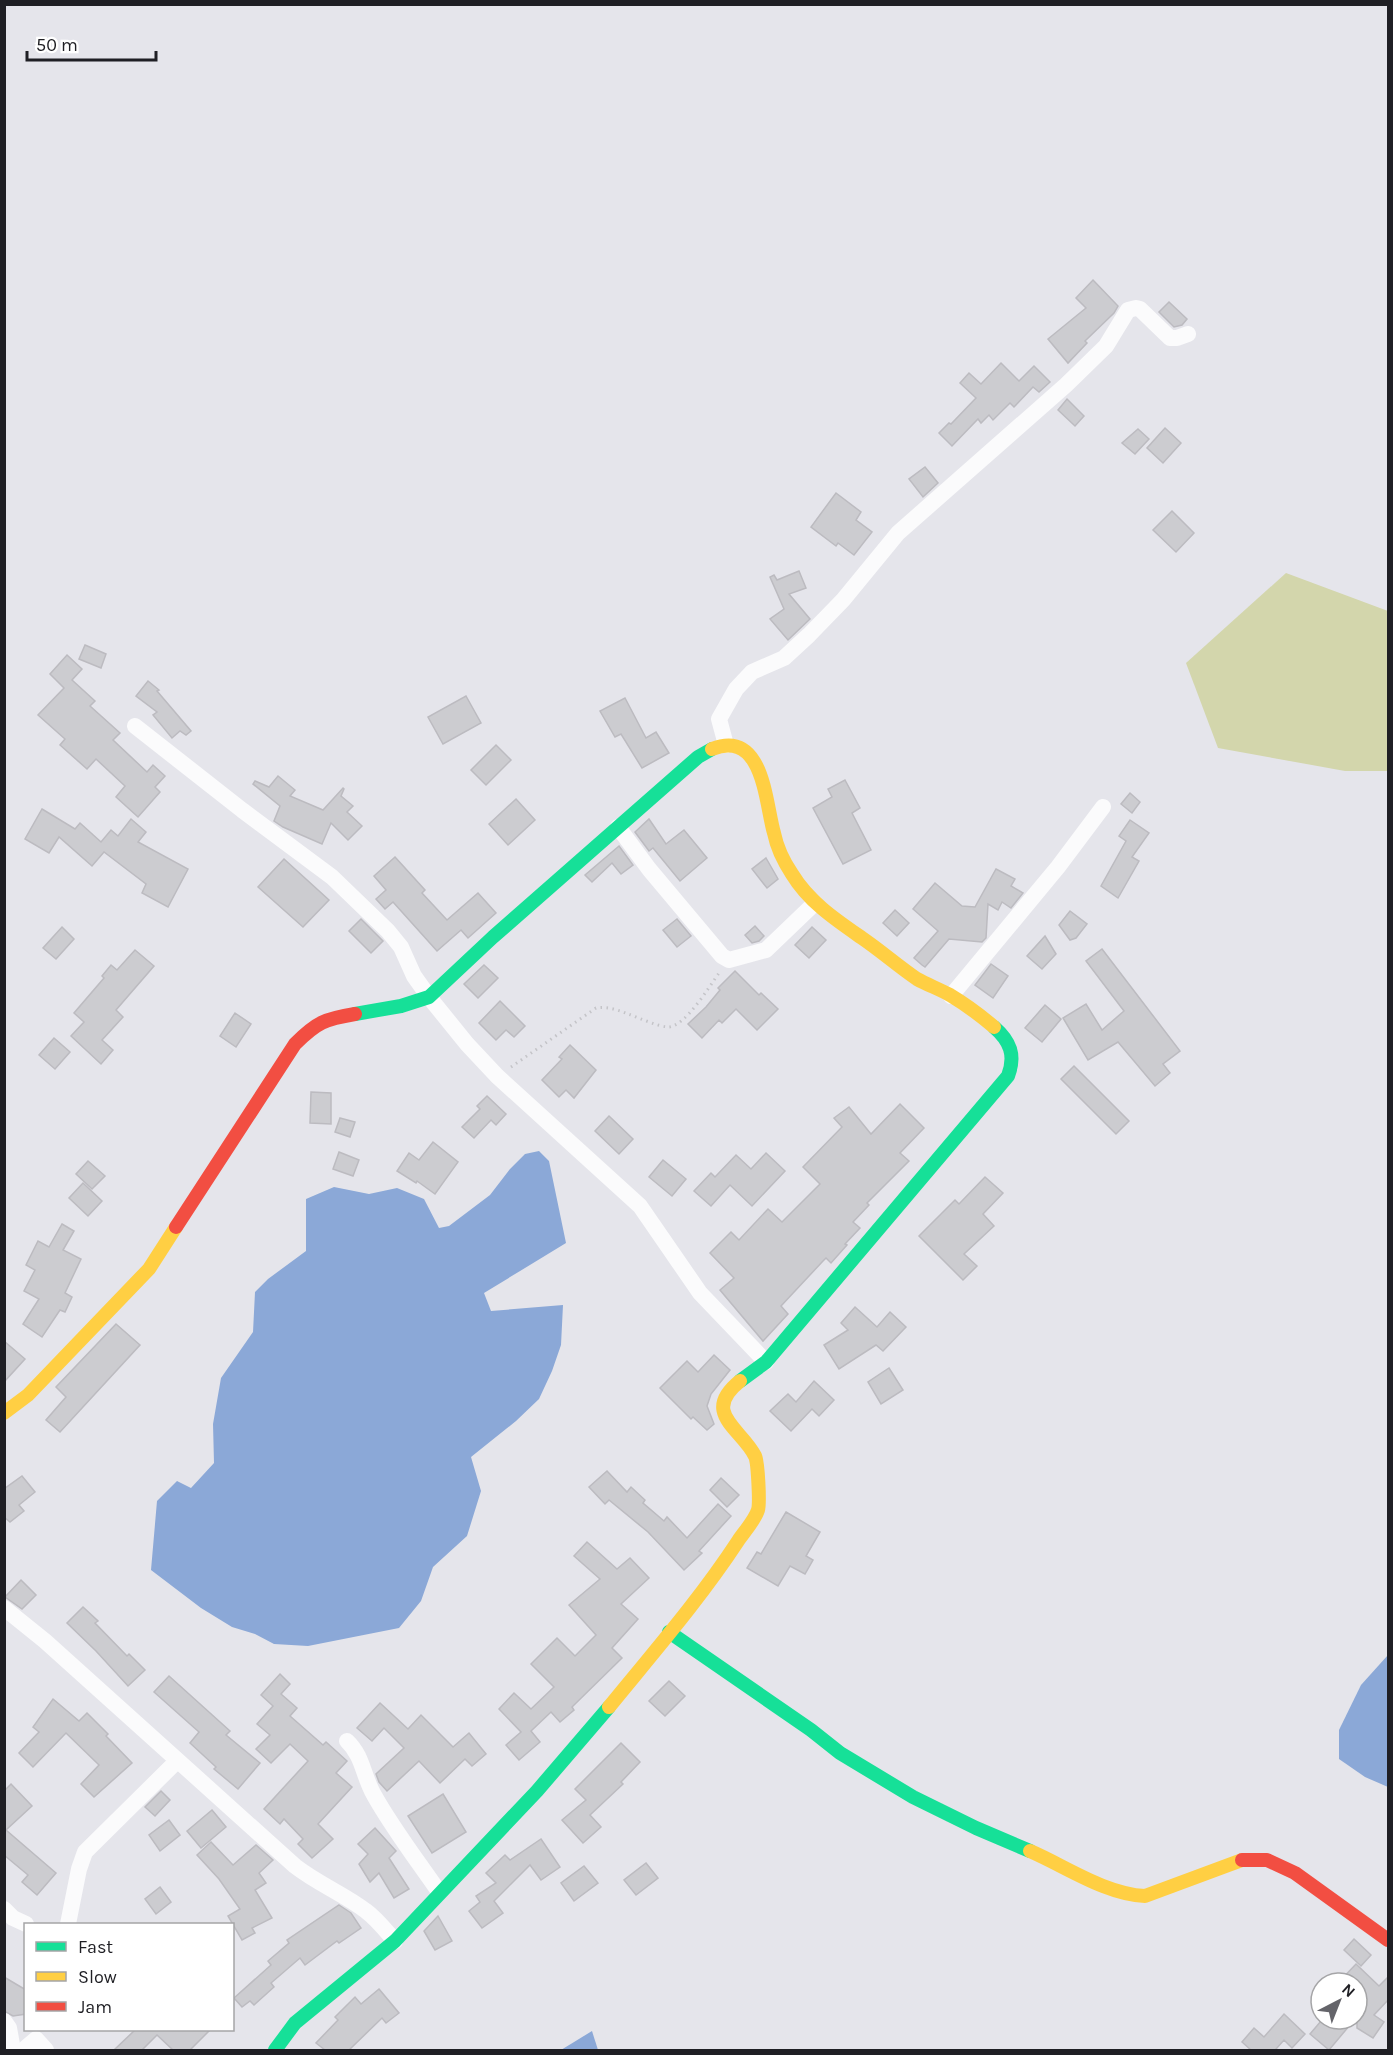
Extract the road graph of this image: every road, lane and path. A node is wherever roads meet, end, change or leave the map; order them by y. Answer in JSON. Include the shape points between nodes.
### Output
{"nodes":[{"id":1,"x":1188,"y":334,"type":"dead end"},
{"id":2,"x":135,"y":726,"type":"dead end"},
{"id":3,"x":726,"y":745,"type":"junction"},
{"id":4,"x":1103,"y":807,"type":"dead end"},
{"id":5,"x":618,"y":827,"type":"junction"},
{"id":6,"x":815,"y":903,"type":"junction"},
{"id":7,"x":729,"y":960,"type":"junction"},
{"id":8,"x":951,"y":996,"type":"junction"},
{"id":9,"x":429,"y":997,"type":"junction"},
{"id":10,"x":497,"y":1076,"type":"junction"},
{"id":11,"x":766,"y":1362,"type":"junction"},
{"id":12,"x":4,"y":1413,"type":"edge"},
{"id":13,"x":4,"y":1608,"type":"edge"},
{"id":14,"x":669,"y":1632,"type":"junction"},
{"id":15,"x":347,"y":1741,"type":"dead end"},
{"id":16,"x":177,"y":1761,"type":"junction"},
{"id":17,"x":439,"y":1892,"type":"junction"},
{"id":18,"x":4,"y":1909,"type":"edge"},
{"id":19,"x":24,"y":1923,"type":"edge"},
{"id":20,"x":68,"y":1923,"type":"edge"},
{"id":21,"x":1389,"y":1940,"type":"edge"},
{"id":22,"x":395,"y":1941,"type":"junction"},
{"id":23,"x":4,"y":2021,"type":"edge"},
{"id":24,"x":13,"y":2050,"type":"edge"},
{"id":25,"x":275,"y":2050,"type":"edge"}],
"edges":[{"from":1,"to":3,"type":"street","via":[[1170,338],[1140,309],[1128,310],[1106,346],[898,533],[809,635],[784,658],[752,672],[736,688],[719,719]]},
{"from":2,"to":9,"type":"street","via":[[332,877],[396,940]]},
{"from":3,"to":5,"type":"street","via":[[698,757]]},
{"from":3,"to":6,"type":"street","via":[[738,746],[759,766],[784,861]]},
{"from":4,"to":8,"type":"street"},
{"from":5,"to":7,"type":"street","via":[[649,869]]},
{"from":5,"to":9,"type":"street"},
{"from":6,"to":7,"type":"street","via":[[766,950]]},
{"from":6,"to":8,"type":"street","via":[[909,973]]},
{"from":7,"to":10,"type":"path","via":[[676,1026],[596,1008]]},
{"from":8,"to":11,"type":"street","via":[[1006,1039],[1013,1057],[1008,1076]]},
{"from":9,"to":10,"type":"street"},
{"from":9,"to":12,"type":"street","via":[[330,1018],[312,1026],[295,1044],[149,1269],[28,1395]]},
{"from":10,"to":11,"type":"street","via":[[640,1206],[700,1293]]},
{"from":11,"to":14,"type":"street","via":[[736,1383],[723,1406],[729,1424],[755,1455],[758,1510],[726,1559]]},
{"from":13,"to":16,"type":"street"},
{"from":14,"to":17,"type":"street","via":[[537,1791]]},
{"from":14,"to":21,"type":"street","via":[[872,1774],[976,1828],[1109,1888],[1145,1896],[1242,1860],[1267,1860],[1295,1873]]},
{"from":15,"to":17,"type":"street","via":[[361,1759],[380,1805]]},
{"from":16,"to":20,"type":"street","via":[[85,1852]]},
{"from":16,"to":22,"type":"street","via":[[295,1866],[369,1913]]},
{"from":17,"to":22,"type":"street"},
{"from":18,"to":19,"type":"street"},
{"from":22,"to":25,"type":"street","via":[[295,2023]]},
{"from":23,"to":24,"type":"street"}]}
